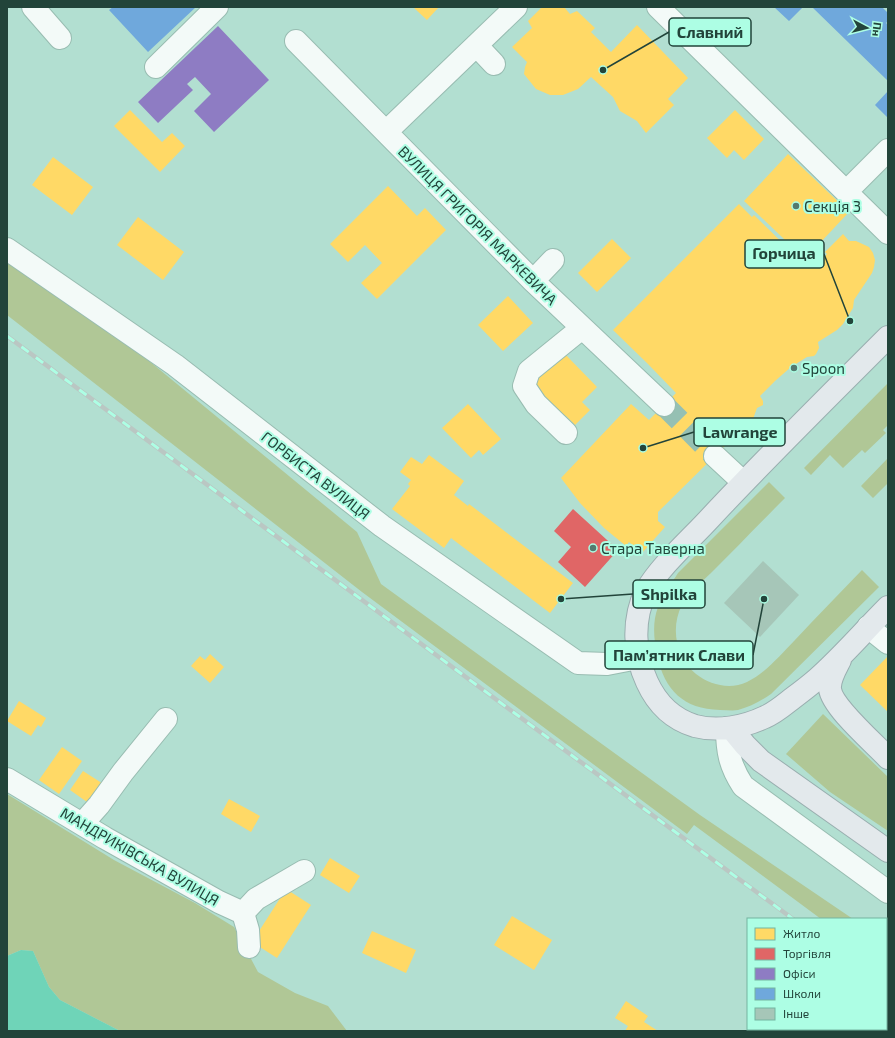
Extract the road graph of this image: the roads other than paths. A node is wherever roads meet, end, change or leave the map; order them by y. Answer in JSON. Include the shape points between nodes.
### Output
{"nodes":[{"id":1,"x":33,"y":7,"type":"edge"},
{"id":2,"x":217,"y":7,"type":"edge"},
{"id":3,"x":516,"y":7,"type":"edge"},
{"id":4,"x":664,"y":9,"type":"edge"},
{"id":5,"x":60,"y":38,"type":"dead end"},
{"id":6,"x":296,"y":41,"type":"dead end"},
{"id":7,"x":477,"y":46,"type":"junction"},
{"id":8,"x":494,"y":64,"type":"dead end"},
{"id":9,"x":156,"y":67,"type":"dead end"},
{"id":10,"x":386,"y":132,"type":"junction"},
{"id":11,"x":888,"y":150,"type":"edge"},
{"id":12,"x":847,"y":191,"type":"junction"},
{"id":13,"x":887,"y":228,"type":"edge"},
{"id":14,"x":7,"y":248,"type":"edge"},
{"id":15,"x":553,"y":260,"type":"dead end"},
{"id":16,"x":533,"y":280,"type":"junction"},
{"id":17,"x":582,"y":328,"type":"junction"},
{"id":18,"x":888,"y":337,"type":"edge"},
{"id":19,"x":664,"y":405,"type":"tunnel mouth"},
{"id":20,"x":566,"y":433,"type":"dead end"},
{"id":21,"x":715,"y":456,"type":"tunnel mouth"},
{"id":22,"x":744,"y":482,"type":"junction"},
{"id":23,"x":888,"y":607,"type":"edge"},
{"id":24,"x":868,"y":627,"type":"junction"},
{"id":25,"x":888,"y":643,"type":"edge"},
{"id":26,"x":843,"y":654,"type":"junction"},
{"id":27,"x":638,"y":658,"type":"junction"},
{"id":28,"x":166,"y":719,"type":"dead end"},
{"id":29,"x":729,"y":728,"type":"junction"},
{"id":30,"x":888,"y":758,"type":"edge"},
{"id":31,"x":7,"y":779,"type":"edge"},
{"id":32,"x":83,"y":824,"type":"junction"},
{"id":33,"x":888,"y":851,"type":"edge"},
{"id":34,"x":304,"y":871,"type":"dead end"},
{"id":35,"x":888,"y":892,"type":"edge"},
{"id":36,"x":243,"y":913,"type":"junction"},
{"id":37,"x":249,"y":947,"type":"dead end"}],
"edges":[{"from":1,"to":5,"type":"street"},
{"from":2,"to":9,"type":"street"},
{"from":3,"to":7,"type":"street"},
{"from":4,"to":12,"type":"street"},
{"from":6,"to":10,"type":"street","name":"ВУЛИЦЯ ГРИГОРІЯ МАРКЕВИЧА"},
{"from":7,"to":8,"type":"street"},
{"from":7,"to":10,"type":"street"},
{"from":10,"to":16,"type":"street","name":"ВУЛИЦЯ ГРИГОРІЯ МАРКЕВИЧА"},
{"from":11,"to":12,"type":"street"},
{"from":12,"to":13,"type":"street"},
{"from":14,"to":27,"type":"street","name":"ГОРБИСТА ВУЛИЦЯ","via":[[175,365],[382,526],[578,663],[607,664]]},
{"from":15,"to":16,"type":"street"},
{"from":16,"to":17,"type":"street","name":"ВУЛИЦЯ ГРИГОРІЯ МАРКЕВИЧА"},
{"from":17,"to":19,"type":"street","name":"ВУЛИЦЯ ГРИГОРІЯ МАРКЕВИЧА"},
{"from":17,"to":20,"type":"street","via":[[530,371],[524,386],[536,404]]},
{"from":18,"to":22,"type":"main road"},
{"from":21,"to":22,"type":"street"},
{"from":22,"to":27,"type":"main road","via":[[659,573],[646,592],[638,613]]},
{"from":23,"to":24,"type":"main road"},
{"from":24,"to":25,"type":"street"},
{"from":24,"to":26,"type":"main road"},
{"from":26,"to":29,"type":"main road","via":[[816,680],[767,717]]},
{"from":26,"to":30,"type":"main road","via":[[832,676],[830,688],[833,700]]},
{"from":27,"to":29,"type":"main road","via":[[651,692],[663,708],[690,724],[715,729]]},
{"from":28,"to":32,"type":"street"},
{"from":29,"to":33,"type":"main road","via":[[762,761]]},
{"from":29,"to":35,"type":"street","via":[[729,757],[734,772],[743,786]]},
{"from":31,"to":32,"type":"street","name":"МАНДРИКІВСЬКА ВУЛИЦЯ"},
{"from":32,"to":36,"type":"street","name":"МАНДРИКІВСЬКА ВУЛИЦЯ","via":[[219,902]]},
{"from":34,"to":36,"type":"street","via":[[256,899]]},
{"from":36,"to":37,"type":"street"}]}
